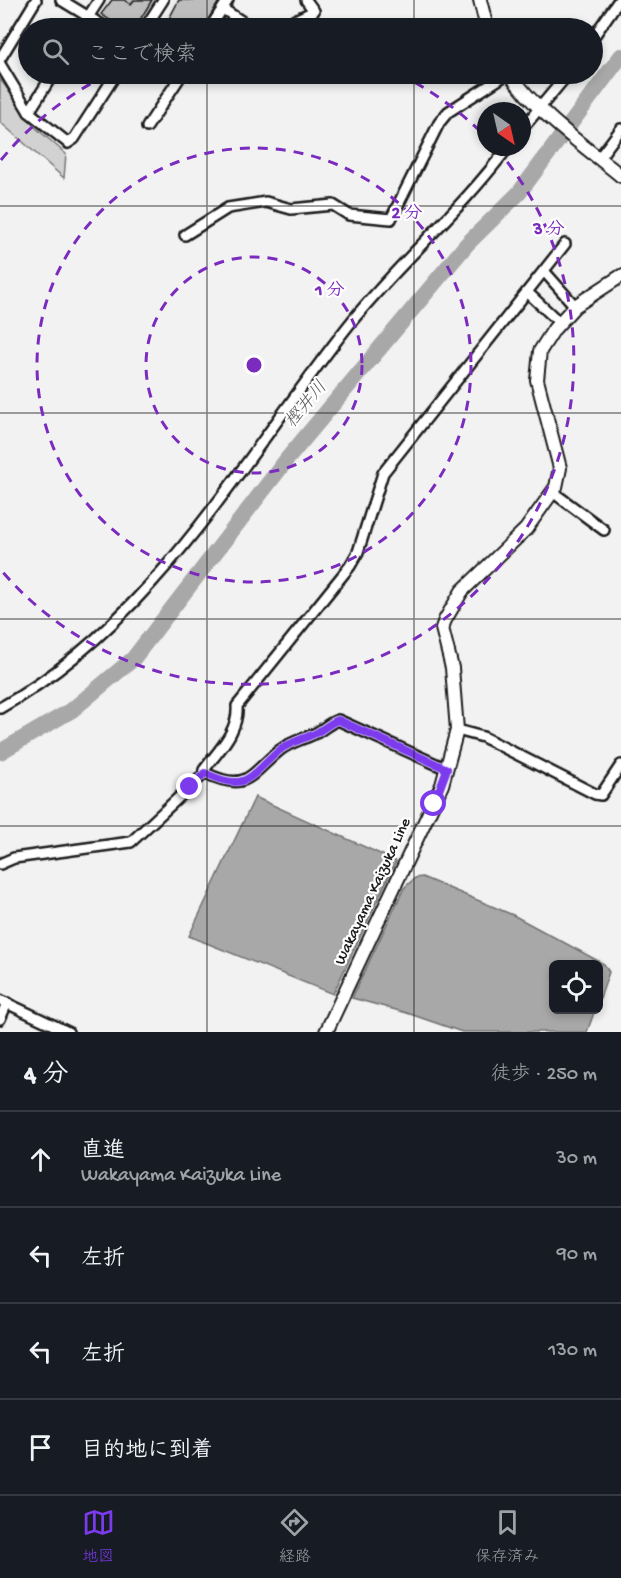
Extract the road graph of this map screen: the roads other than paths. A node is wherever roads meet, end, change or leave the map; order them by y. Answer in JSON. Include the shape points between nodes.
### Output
{"nodes":[{"id":1,"x":36,"y":0,"type":"edge"},
{"id":2,"x":61,"y":0,"type":"edge"},
{"id":3,"x":99,"y":0,"type":"edge"},
{"id":4,"x":163,"y":0,"type":"edge"},
{"id":5,"x":228,"y":0,"type":"edge"},
{"id":6,"x":306,"y":0,"type":"edge"},
{"id":7,"x":480,"y":0,"type":"edge"},
{"id":8,"x":619,"y":0,"type":"edge"},
{"id":9,"x":223,"y":9,"type":"junction"},
{"id":10,"x":88,"y":17,"type":"joint"},
{"id":11,"x":25,"y":18,"type":"edge"},
{"id":12,"x":151,"y":18,"type":"edge"},
{"id":13,"x":217,"y":18,"type":"edge"},
{"id":14,"x":237,"y":18,"type":"edge"},
{"id":15,"x":299,"y":18,"type":"edge"},
{"id":16,"x":484,"y":18,"type":"edge"},
{"id":17,"x":603,"y":23,"type":"edge"},
{"id":18,"x":18,"y":30,"type":"edge"},
{"id":19,"x":0,"y":59,"type":"edge"},
{"id":20,"x":0,"y":64,"type":"edge"},
{"id":21,"x":47,"y":84,"type":"edge"},
{"id":22,"x":109,"y":84,"type":"edge"},
{"id":23,"x":174,"y":84,"type":"edge"},
{"id":24,"x":493,"y":84,"type":"edge"},
{"id":25,"x":517,"y":84,"type":"edge"},
{"id":26,"x":560,"y":84,"type":"edge"},
{"id":27,"x":540,"y":107,"type":"junction"},
{"id":28,"x":29,"y":112,"type":"junction"},
{"id":29,"x":531,"y":118,"type":"edge"},
{"id":30,"x":147,"y":127,"type":"dead end"},
{"id":31,"x":621,"y":129,"type":"edge"},
{"id":32,"x":500,"y":156,"type":"edge"},
{"id":33,"x":598,"y":157,"type":"junction"},
{"id":34,"x":621,"y":176,"type":"edge"},
{"id":35,"x":185,"y":236,"type":"dead end"},
{"id":36,"x":565,"y":244,"type":"dead end"},
{"id":37,"x":544,"y":271,"type":"junction"},
{"id":38,"x":621,"y":276,"type":"edge"},
{"id":39,"x":527,"y":292,"type":"junction"},
{"id":40,"x":575,"y":306,"type":"junction"},
{"id":41,"x":559,"y":322,"type":"junction"},
{"id":42,"x":554,"y":493,"type":"junction"},
{"id":43,"x":604,"y":530,"type":"dead end"},
{"id":44,"x":0,"y":708,"type":"edge"},
{"id":45,"x":457,"y":730,"type":"junction"},
{"id":46,"x":621,"y":765,"type":"edge"},
{"id":47,"x":447,"y":769,"type":"junction"},
{"id":48,"x":205,"y":773,"type":"junction"},
{"id":49,"x":0,"y":864,"type":"edge"},
{"id":50,"x":3,"y":1002,"type":"edge"},
{"id":51,"x":0,"y":1018,"type":"edge"},
{"id":52,"x":68,"y":1032,"type":"edge"},
{"id":53,"x":326,"y":1032,"type":"edge"}],
"edges":[{"from":1,"to":11,"type":"street"},
{"from":2,"to":10,"type":"street"},
{"from":3,"to":10,"type":"street"},
{"from":4,"to":12,"type":"street"},
{"from":5,"to":9,"type":"street"},
{"from":6,"to":15,"type":"street","via":[[314,11]]},
{"from":7,"to":16,"type":"main road"},
{"from":8,"to":17,"type":"street"},
{"from":9,"to":13,"type":"street"},
{"from":9,"to":14,"type":"street"},
{"from":18,"to":19,"type":"street"},
{"from":20,"to":28,"type":"street"},
{"from":21,"to":28,"type":"street"},
{"from":22,"to":28,"type":"street","via":[[70,142],[62,141]]},
{"from":23,"to":30,"type":"street"},
{"from":24,"to":35,"type":"street","via":[[448,112],[439,123],[391,219],[349,215],[333,205],[291,210],[266,202],[228,208]]},
{"from":25,"to":27,"type":"main road"},
{"from":26,"to":27,"type":"street"},
{"from":27,"to":29,"type":"street"},
{"from":27,"to":33,"type":"main road"},
{"from":31,"to":33,"type":"street"},
{"from":32,"to":44,"type":"street","via":[[367,303],[177,554],[83,652]]},
{"from":33,"to":34,"type":"main road"},
{"from":36,"to":37,"type":"street"},
{"from":37,"to":39,"type":"street"},
{"from":37,"to":40,"type":"street"},
{"from":38,"to":40,"type":"main road","name":"Wakayama Kaizuka Line"},
{"from":39,"to":41,"type":"street"},
{"from":39,"to":48,"type":"street","via":[[383,473],[350,566],[237,706],[238,718]]},
{"from":40,"to":41,"type":"main road","name":"Wakayama Kaizuka Line"},
{"from":41,"to":42,"type":"main road","name":"Wakayama Kaizuka Line","via":[[540,351],[537,368],[560,468]]},
{"from":42,"to":43,"type":"street"},
{"from":42,"to":45,"type":"main road","name":"Wakayama Kaizuka Line","via":[[526,529],[462,591],[445,620],[442,628],[452,668]]},
{"from":45,"to":46,"type":"street","via":[[483,737],[596,794],[602,795]]},
{"from":45,"to":47,"type":"main road","name":"Wakayama Kaizuka Line"},
{"from":47,"to":48,"type":"street","via":[[338,720],[293,741],[243,782],[225,783]]},
{"from":47,"to":53,"type":"main road","name":"Wakayama Kaizuka Line","via":[[438,796]]},
{"from":48,"to":49,"type":"street","via":[[131,842],[14,858]]},
{"from":50,"to":51,"type":"street"},
{"from":50,"to":52,"type":"street"}]}
